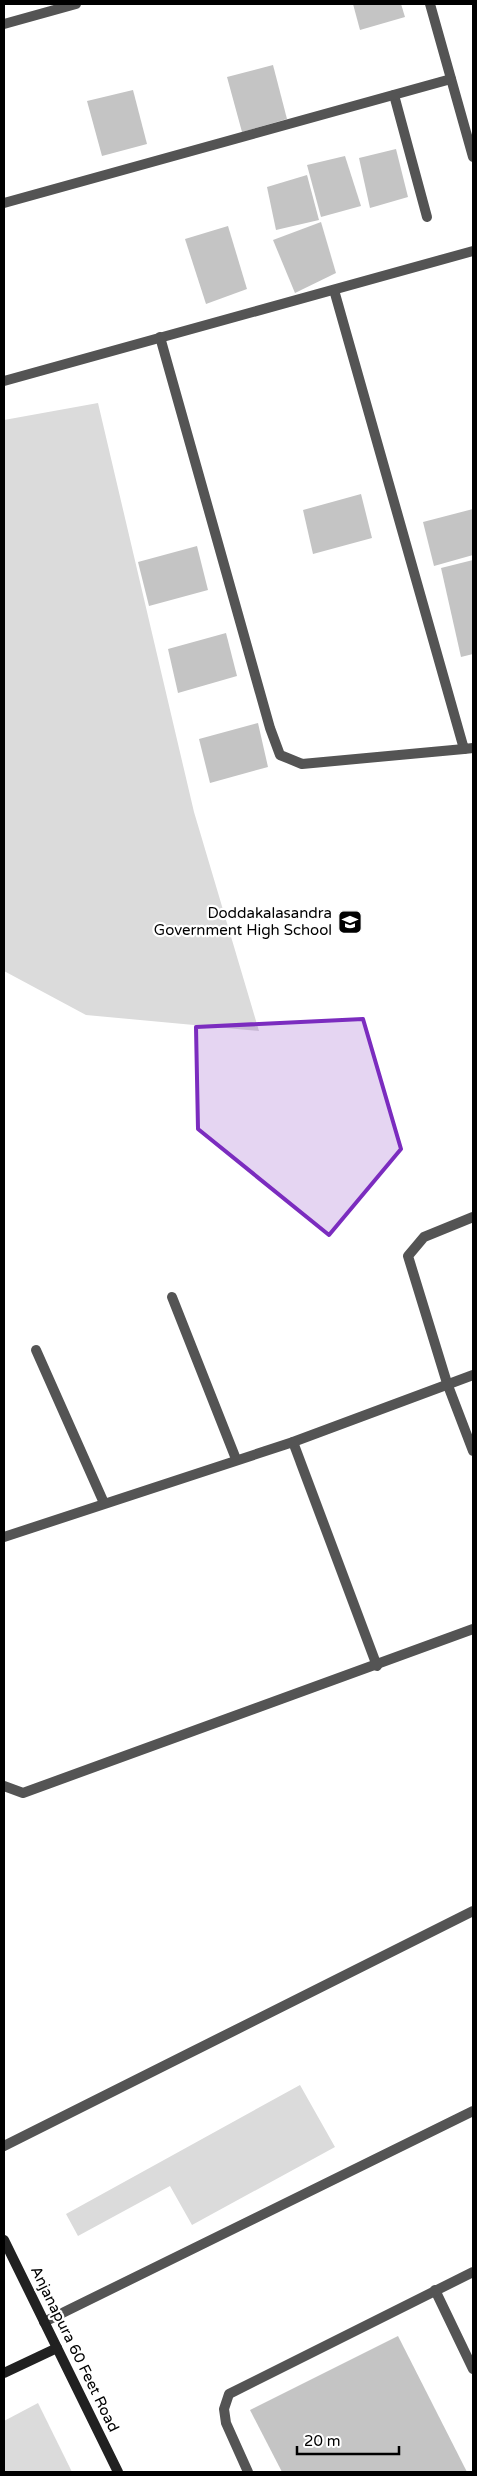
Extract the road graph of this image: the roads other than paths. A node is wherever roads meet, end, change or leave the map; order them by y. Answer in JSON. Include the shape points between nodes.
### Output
{"nodes":[{"id":1,"x":76,"y":4,"type":"edge"},
{"id":2,"x":430,"y":4,"type":"edge"},
{"id":3,"x":4,"y":24,"type":"edge"},
{"id":4,"x":452,"y":79,"type":"junction"},
{"id":5,"x":394,"y":95,"type":"junction"},
{"id":6,"x":473,"y":157,"type":"edge"},
{"id":7,"x":4,"y":202,"type":"edge"},
{"id":8,"x":427,"y":217,"type":"dead end"},
{"id":9,"x":473,"y":251,"type":"edge"},
{"id":10,"x":334,"y":290,"type":"junction"},
{"id":11,"x":160,"y":338,"type":"junction"},
{"id":12,"x":4,"y":381,"type":"edge"},
{"id":13,"x":469,"y":749,"type":"edge"},
{"id":14,"x":473,"y":1217,"type":"edge"},
{"id":15,"x":172,"y":1297,"type":"dead end"},
{"id":16,"x":36,"y":1350,"type":"dead end"},
{"id":17,"x":473,"y":1375,"type":"edge"},
{"id":18,"x":447,"y":1383,"type":"junction"},
{"id":19,"x":293,"y":1442,"type":"junction"},
{"id":20,"x":473,"y":1451,"type":"edge"},
{"id":21,"x":236,"y":1459,"type":"junction"},
{"id":22,"x":104,"y":1503,"type":"junction"},
{"id":23,"x":4,"y":1537,"type":"edge"},
{"id":24,"x":473,"y":1629,"type":"edge"},
{"id":25,"x":377,"y":1666,"type":"junction"},
{"id":26,"x":4,"y":1786,"type":"edge"},
{"id":27,"x":473,"y":1911,"type":"edge"},
{"id":28,"x":473,"y":2111,"type":"edge"},
{"id":29,"x":4,"y":2146,"type":"edge"},
{"id":30,"x":4,"y":2240,"type":"edge"},
{"id":31,"x":473,"y":2272,"type":"edge"},
{"id":32,"x":435,"y":2290,"type":"junction"},
{"id":33,"x":44,"y":2322,"type":"junction"},
{"id":34,"x":57,"y":2348,"type":"junction"},
{"id":35,"x":473,"y":2369,"type":"edge"},
{"id":36,"x":4,"y":2373,"type":"edge"},
{"id":37,"x":118,"y":2472,"type":"edge"},
{"id":38,"x":248,"y":2472,"type":"edge"}],
"edges":[{"from":1,"to":3,"type":"street"},
{"from":2,"to":4,"type":"street"},
{"from":4,"to":5,"type":"street"},
{"from":4,"to":6,"type":"street"},
{"from":5,"to":7,"type":"street"},
{"from":5,"to":8,"type":"street"},
{"from":9,"to":10,"type":"street"},
{"from":10,"to":11,"type":"street"},
{"from":10,"to":13,"type":"street"},
{"from":11,"to":12,"type":"street"},
{"from":11,"to":13,"type":"street","via":[[280,755],[302,764]]},
{"from":14,"to":18,"type":"street","via":[[424,1237],[408,1256]]},
{"from":15,"to":21,"type":"street"},
{"from":16,"to":22,"type":"street"},
{"from":17,"to":18,"type":"street"},
{"from":18,"to":19,"type":"street"},
{"from":18,"to":20,"type":"street"},
{"from":19,"to":21,"type":"street"},
{"from":19,"to":25,"type":"street"},
{"from":21,"to":22,"type":"street"},
{"from":22,"to":23,"type":"street"},
{"from":24,"to":25,"type":"street"},
{"from":25,"to":26,"type":"street","via":[[23,1793]]},
{"from":27,"to":29,"type":"street"},
{"from":28,"to":33,"type":"street"},
{"from":30,"to":33,"type":"street","name":"Anjanapura 60 Feet Road"},
{"from":31,"to":32,"type":"street"},
{"from":32,"to":35,"type":"street"},
{"from":32,"to":38,"type":"street","via":[[229,2394],[224,2409],[226,2423]]},
{"from":33,"to":34,"type":"street","name":"Anjanapura 60 Feet Road"},
{"from":34,"to":36,"type":"street"},
{"from":34,"to":37,"type":"street","name":"Anjanapura 60 Feet Road"}]}
